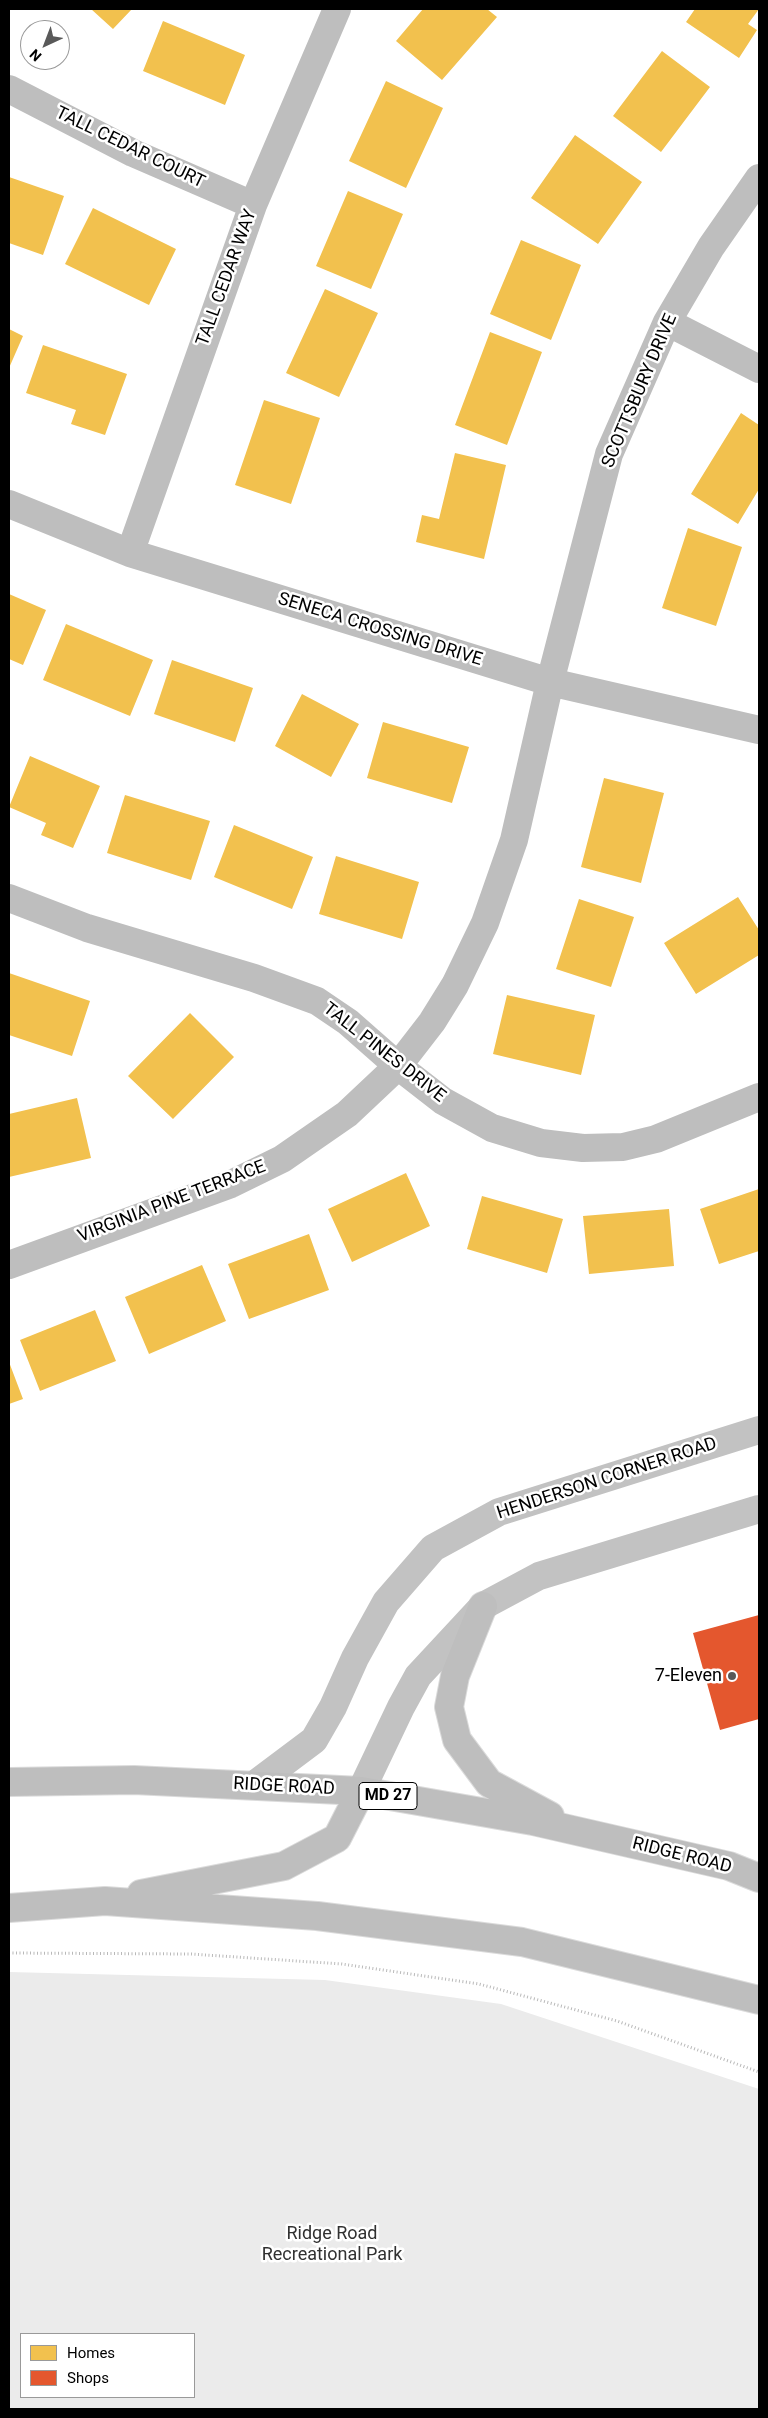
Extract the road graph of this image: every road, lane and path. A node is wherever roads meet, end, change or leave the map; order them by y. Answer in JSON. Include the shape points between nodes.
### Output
{"nodes":[{"id":1,"x":337,"y":9,"type":"edge"},
{"id":2,"x":9,"y":89,"type":"edge"},
{"id":3,"x":759,"y":178,"type":"edge"},
{"id":4,"x":253,"y":205,"type":"junction"},
{"id":5,"x":667,"y":322,"type":"junction"},
{"id":6,"x":759,"y":369,"type":"edge"},
{"id":7,"x":9,"y":504,"type":"edge"},
{"id":8,"x":130,"y":553,"type":"junction"},
{"id":9,"x":550,"y":682,"type":"junction"},
{"id":10,"x":759,"y":730,"type":"edge"},
{"id":11,"x":9,"y":898,"type":"edge"},
{"id":12,"x":398,"y":1066,"type":"junction"},
{"id":13,"x":759,"y":1097,"type":"edge"},
{"id":14,"x":9,"y":1265,"type":"edge"},
{"id":15,"x":759,"y":1430,"type":"edge"},
{"id":16,"x":759,"y":1509,"type":"edge"},
{"id":17,"x":483,"y":1606,"type":"junction"},
{"id":18,"x":9,"y":1782,"type":"edge"},
{"id":19,"x":254,"y":1785,"type":"junction"},
{"id":20,"x":361,"y":1791,"type":"junction"},
{"id":21,"x":578,"y":1831,"type":"junction"},
{"id":22,"x":759,"y":1878,"type":"edge"},
{"id":23,"x":105,"y":1901,"type":"junction"},
{"id":24,"x":9,"y":1908,"type":"edge"},
{"id":25,"x":9,"y":1953,"type":"edge"},
{"id":26,"x":759,"y":2000,"type":"edge"},
{"id":27,"x":759,"y":2072,"type":"edge"}],
"edges":[{"from":1,"to":4,"type":"main road","name":"TALL CEDAR WAY"},
{"from":2,"to":4,"type":"main road","name":"TALL CEDAR COURT","via":[[133,153]]},
{"from":3,"to":5,"type":"main road","name":"SCOTTSBURY DRIVE","via":[[711,247]]},
{"from":4,"to":8,"type":"main road","name":"TALL CEDAR WAY"},
{"from":5,"to":6,"type":"main road"},
{"from":5,"to":9,"type":"main road","name":"SCOTTSBURY DRIVE","via":[[609,454]]},
{"from":7,"to":8,"type":"main road","name":"SENECA CROSSING DRIVE"},
{"from":8,"to":9,"type":"main road","name":"SENECA CROSSING DRIVE"},
{"from":9,"to":10,"type":"main road","name":"SENECA CROSSING DRIVE"},
{"from":9,"to":12,"type":"main road","name":"VIRGINIA PINE TERRACE","via":[[514,840],[485,924],[455,985]]},
{"from":11,"to":12,"type":"main road","name":"TALL PINES DRIVE","via":[[87,928],[254,978],[317,1001],[348,1022]]},
{"from":12,"to":13,"type":"main road","name":"TALL PINES DRIVE","via":[[442,1100],[492,1128],[541,1143],[583,1148],[623,1147],[656,1139]]},
{"from":12,"to":14,"type":"main road","name":"VIRGINIA PINE TERRACE","via":[[347,1114],[282,1159],[231,1184]]},
{"from":15,"to":19,"type":"street","name":"HENDERSON CORNER ROAD","via":[[499,1512],[433,1548],[386,1602],[314,1740]]},
{"from":16,"to":17,"type":"street","via":[[538,1576]]},
{"from":17,"to":20,"type":"street","via":[[418,1676]]},
{"from":17,"to":21,"type":"main road","via":[[453,1684],[449,1707],[457,1740],[489,1783]]},
{"from":18,"to":19,"type":"main road","name":"RIDGE ROAD","number":"MD 27","via":[[134,1780]]},
{"from":19,"to":20,"type":"main road","name":"RIDGE ROAD","number":"MD 27"},
{"from":20,"to":21,"type":"main road","name":"RIDGE ROAD","number":"MD 27"},
{"from":20,"to":23,"type":"main road","via":[[337,1838],[284,1866]]},
{"from":21,"to":22,"type":"main road","name":"RIDGE ROAD","number":"MD 27","via":[[729,1866]]},
{"from":23,"to":24,"type":"main road"},
{"from":23,"to":26,"type":"main road","via":[[317,1916],[522,1942]]},
{"from":25,"to":27,"type":"path","via":[[191,1954],[333,1963],[479,1984],[617,2021]]}]}
